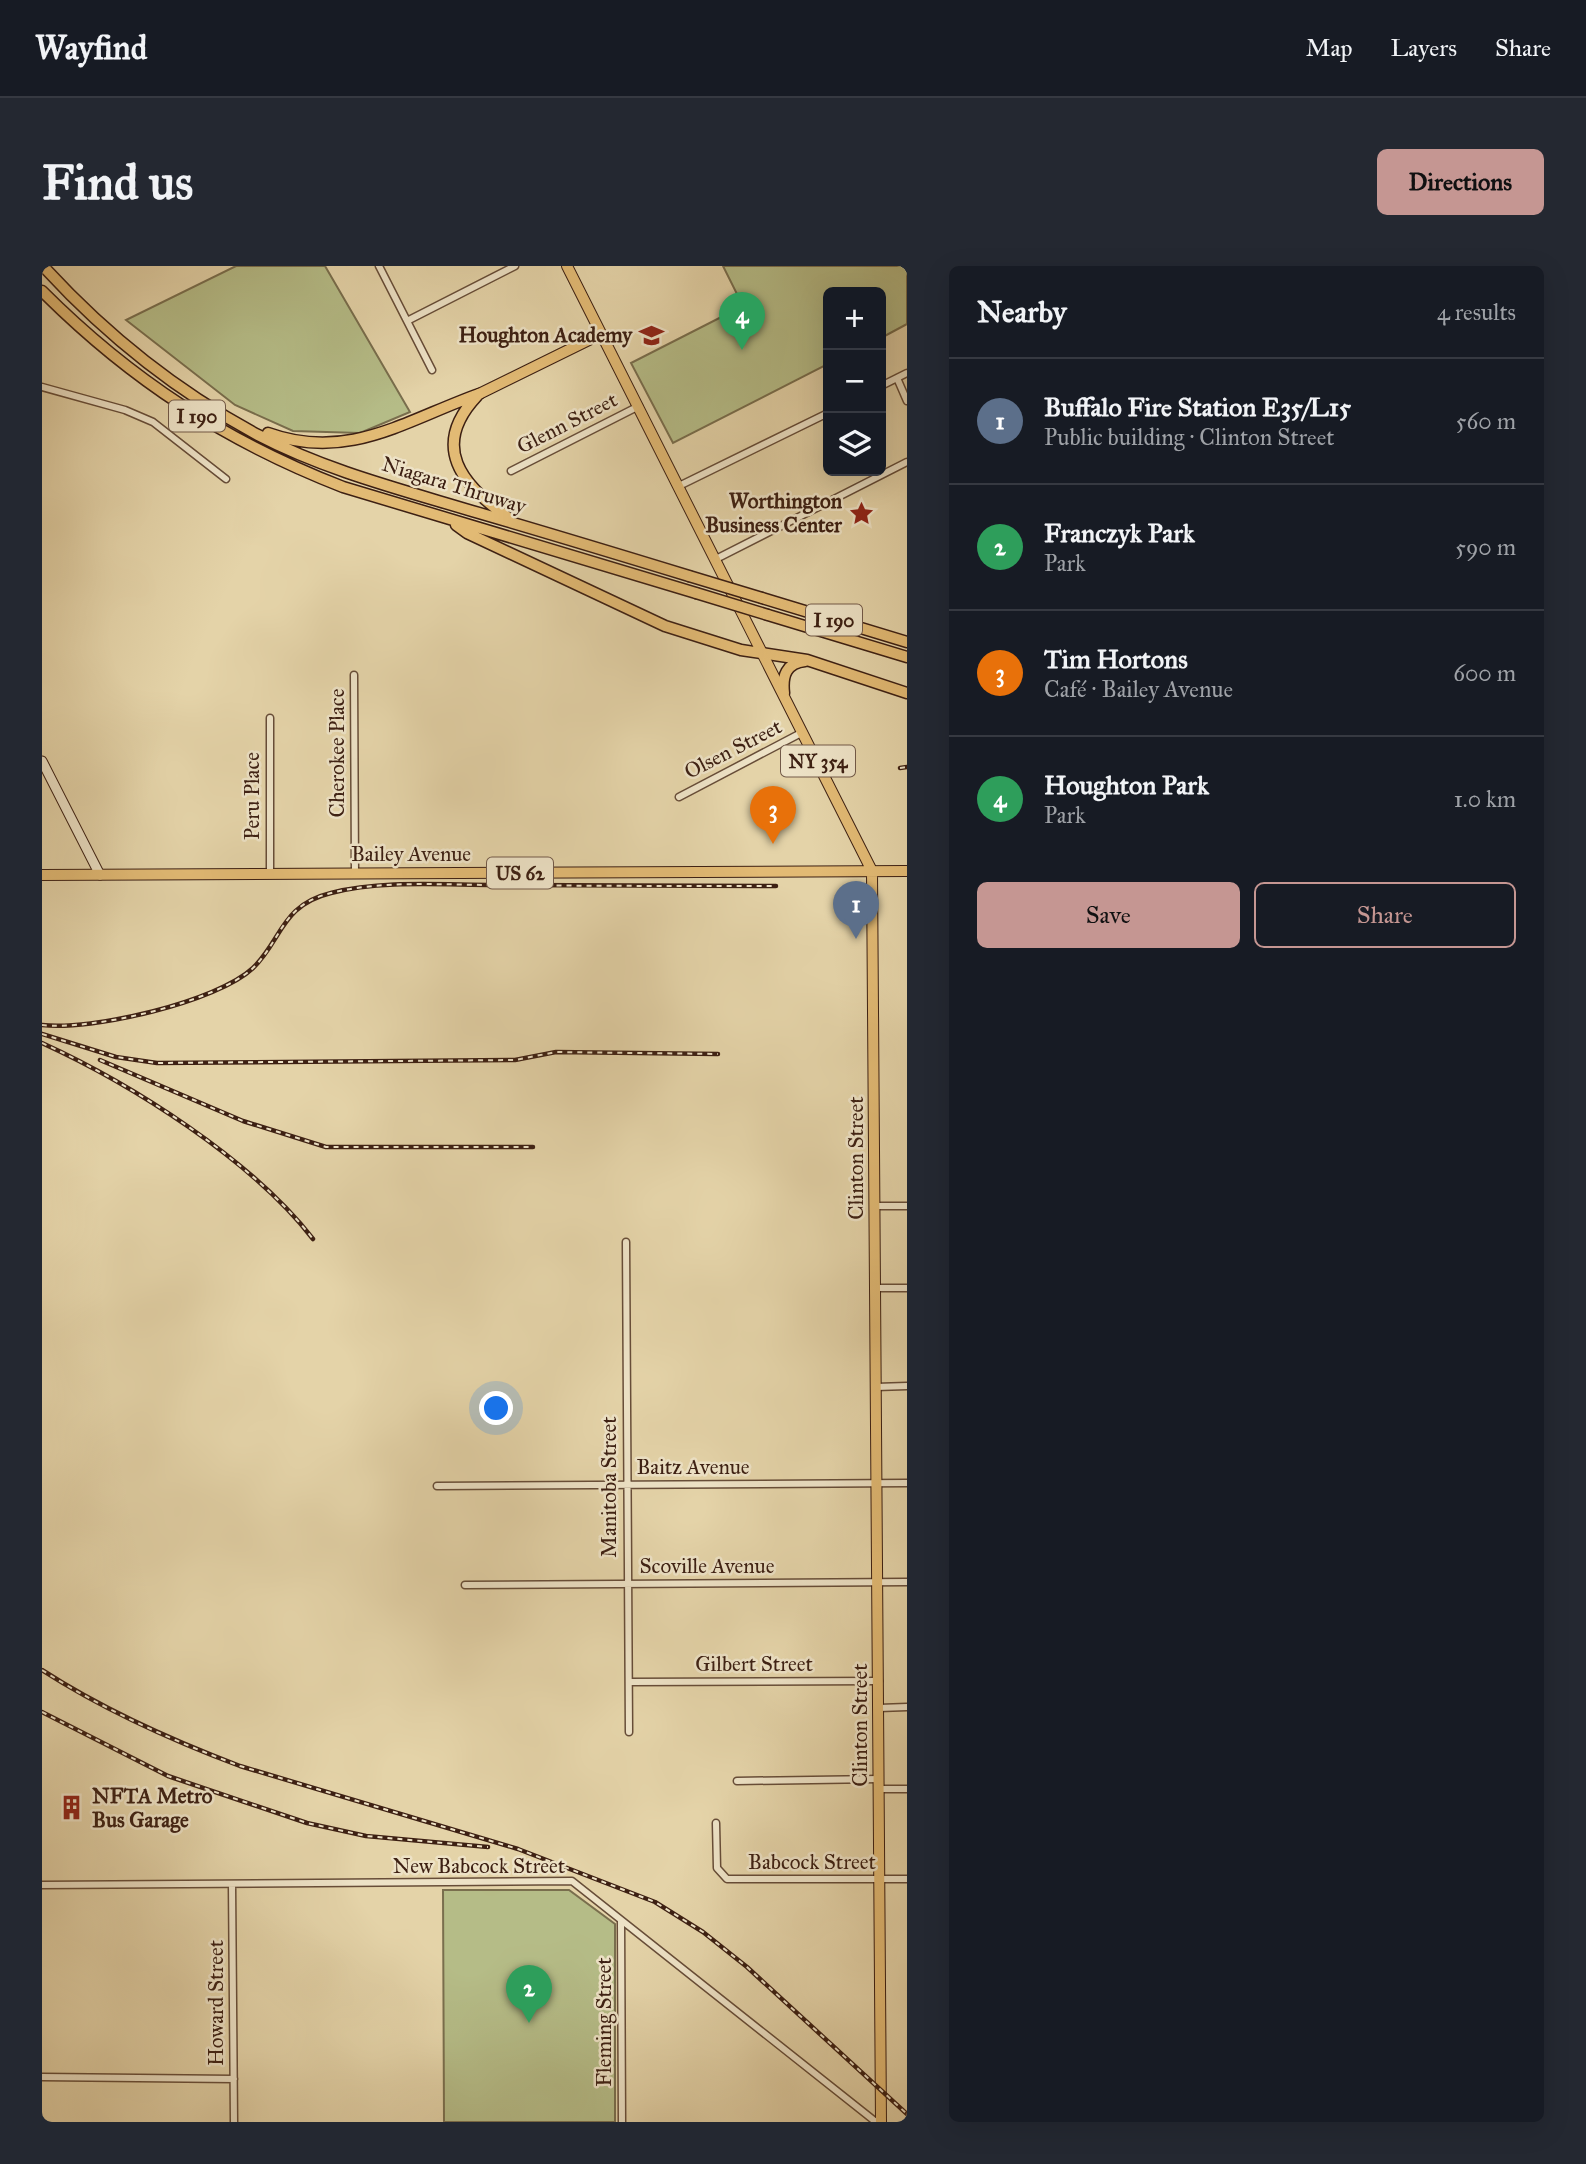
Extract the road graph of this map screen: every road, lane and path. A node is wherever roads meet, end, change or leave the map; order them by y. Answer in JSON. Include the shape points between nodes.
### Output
{"nodes":[{"id":1,"x":43,"y":266,"type":"edge"},
{"id":2,"x":379,"y":266,"type":"edge"},
{"id":3,"x":515,"y":266,"type":"edge"},
{"id":4,"x":567,"y":266,"type":"edge"},
{"id":5,"x":42,"y":291,"type":"edge"},
{"id":6,"x":407,"y":321,"type":"junction"},
{"id":7,"x":601,"y":334,"type":"junction"},
{"id":8,"x":432,"y":370,"type":"dead end"},
{"id":9,"x":907,"y":373,"type":"edge"},
{"id":10,"x":897,"y":379,"type":"junction"},
{"id":11,"x":886,"y":384,"type":"edge"},
{"id":12,"x":42,"y":387,"type":"edge"},
{"id":13,"x":479,"y":394,"type":"junction"},
{"id":14,"x":907,"y":401,"type":"edge"},
{"id":15,"x":639,"y":406,"type":"junction"},
{"id":16,"x":826,"y":413,"type":"edge"},
{"id":17,"x":233,"y":421,"type":"junction"},
{"id":18,"x":907,"y":462,"type":"edge"},
{"id":19,"x":510,"y":471,"type":"dead end"},
{"id":20,"x":226,"y":480,"type":"dead end"},
{"id":21,"x":679,"y":486,"type":"junction"},
{"id":22,"x":449,"y":519,"type":"junction"},
{"id":23,"x":519,"y":524,"type":"junction"},
{"id":24,"x":716,"y":559,"type":"junction"},
{"id":25,"x":907,"y":642,"type":"edge"},
{"id":26,"x":761,"y":652,"type":"junction"},
{"id":27,"x":907,"y":657,"type":"edge"},
{"id":28,"x":807,"y":660,"type":"junction"},
{"id":29,"x":354,"y":675,"type":"dead end"},
{"id":30,"x":784,"y":693,"type":"junction"},
{"id":31,"x":907,"y":693,"type":"edge"},
{"id":32,"x":270,"y":718,"type":"dead end"},
{"id":33,"x":803,"y":732,"type":"junction"},
{"id":34,"x":42,"y":761,"type":"edge"},
{"id":35,"x":679,"y":797,"type":"dead end"},
{"id":36,"x":872,"y":871,"type":"junction"},
{"id":37,"x":907,"y":871,"type":"edge"},
{"id":38,"x":355,"y":873,"type":"junction"},
{"id":39,"x":100,"y":874,"type":"junction"},
{"id":40,"x":270,"y":874,"type":"junction"},
{"id":41,"x":42,"y":875,"type":"edge"},
{"id":42,"x":875,"y":1206,"type":"junction"},
{"id":43,"x":907,"y":1206,"type":"edge"},
{"id":44,"x":626,"y":1242,"type":"dead end"},
{"id":45,"x":875,"y":1288,"type":"junction"},
{"id":46,"x":907,"y":1288,"type":"edge"},
{"id":47,"x":907,"y":1386,"type":"edge"},
{"id":48,"x":876,"y":1387,"type":"junction"},
{"id":49,"x":877,"y":1483,"type":"junction"},
{"id":50,"x":907,"y":1483,"type":"edge"},
{"id":51,"x":626,"y":1485,"type":"junction"},
{"id":52,"x":437,"y":1486,"type":"dead end"},
{"id":53,"x":878,"y":1582,"type":"junction"},
{"id":54,"x":907,"y":1582,"type":"edge"},
{"id":55,"x":627,"y":1584,"type":"junction"},
{"id":56,"x":464,"y":1585,"type":"dead end"},
{"id":57,"x":879,"y":1681,"type":"junction"},
{"id":58,"x":629,"y":1682,"type":"junction"},
{"id":59,"x":907,"y":1707,"type":"edge"},
{"id":60,"x":879,"y":1708,"type":"junction"},
{"id":61,"x":629,"y":1732,"type":"dead end"},
{"id":62,"x":737,"y":1781,"type":"dead end"},
{"id":63,"x":879,"y":1784,"type":"junction"},
{"id":64,"x":907,"y":1789,"type":"edge"},
{"id":65,"x":716,"y":1823,"type":"dead end"},
{"id":66,"x":880,"y":1879,"type":"junction"},
{"id":67,"x":907,"y":1879,"type":"edge"},
{"id":68,"x":232,"y":1884,"type":"junction"},
{"id":69,"x":42,"y":1885,"type":"edge"},
{"id":70,"x":621,"y":1921,"type":"junction"},
{"id":71,"x":42,"y":2077,"type":"edge"},
{"id":72,"x":234,"y":2079,"type":"junction"},
{"id":73,"x":234,"y":2122,"type":"edge"},
{"id":74,"x":622,"y":2122,"type":"edge"},
{"id":75,"x":878,"y":2122,"type":"edge"}],
"edges":[{"from":1,"to":17,"type":"highway","name":"Niagara Thruway","number":"I 190","via":[[129,349]]},
{"from":2,"to":6,"type":"street"},
{"from":3,"to":6,"type":"street"},
{"from":4,"to":7,"type":"main road","name":"Clinton Street","number":"NY 354"},
{"from":5,"to":22,"type":"highway","name":"Niagara Thruway","number":"I 190","via":[[120,363],[223,432],[300,470]]},
{"from":6,"to":8,"type":"street"},
{"from":7,"to":13,"type":"main road"},
{"from":7,"to":15,"type":"main road","name":"Clinton Street","number":"NY 354"},
{"from":9,"to":10,"type":"street"},
{"from":10,"to":11,"type":"street"},
{"from":10,"to":14,"type":"street"},
{"from":12,"to":20,"type":"street","via":[[153,422]]},
{"from":13,"to":17,"type":"highway","via":[[390,432],[338,444],[286,438]]},
{"from":13,"to":23,"type":"highway","via":[[456,422],[456,458],[472,490]]},
{"from":15,"to":19,"type":"street","name":"Glenn Street"},
{"from":15,"to":21,"type":"main road","name":"Clinton Street","number":"NY 354"},
{"from":16,"to":21,"type":"street"},
{"from":17,"to":23,"type":"highway","name":"Niagara Thruway","number":"I 190","via":[[334,469]]},
{"from":18,"to":24,"type":"street"},
{"from":21,"to":24,"type":"main road","name":"Clinton Street","number":"NY 354"},
{"from":22,"to":26,"type":"highway","via":[[467,533],[631,612],[708,641]]},
{"from":22,"to":27,"type":"highway","name":"Niagara Thruway","number":"I 190","bridge":true},
{"from":23,"to":25,"type":"highway","name":"Niagara Thruway","number":"I 190","bridge":true},
{"from":24,"to":26,"type":"main road","name":"Clinton Street","number":"NY 354"},
{"from":26,"to":28,"type":"highway"},
{"from":26,"to":30,"type":"main road","name":"Clinton Street","number":"NY 354"},
{"from":28,"to":30,"type":"highway","via":[[789,666],[783,675]]},
{"from":28,"to":31,"type":"highway"},
{"from":29,"to":38,"type":"street","name":"Cherokee Place"},
{"from":30,"to":33,"type":"main road","name":"Clinton Street","number":"NY 354"},
{"from":32,"to":40,"type":"street","name":"Peru Place"},
{"from":33,"to":35,"type":"street","name":"Olsen Street"},
{"from":33,"to":36,"type":"main road","name":"Clinton Street","number":"NY 354"},
{"from":34,"to":39,"type":"street"},
{"from":36,"to":37,"type":"main road","name":"Bailey Avenue","number":"US 62"},
{"from":36,"to":38,"type":"main road","name":"Bailey Avenue","number":"US 62"},
{"from":36,"to":42,"type":"main road","name":"Clinton Street","number":"NY 354"},
{"from":38,"to":40,"type":"main road","name":"Bailey Avenue","number":"US 62"},
{"from":39,"to":40,"type":"main road","name":"Bailey Avenue","number":"US 62"},
{"from":39,"to":41,"type":"main road","name":"Bailey Avenue","number":"US 62"},
{"from":42,"to":43,"type":"street"},
{"from":42,"to":45,"type":"main road","name":"Clinton Street","number":"NY 354"},
{"from":44,"to":51,"type":"street","name":"Manitoba Street"},
{"from":45,"to":46,"type":"street"},
{"from":45,"to":48,"type":"main road","name":"Clinton Street","number":"NY 354"},
{"from":47,"to":48,"type":"street"},
{"from":48,"to":49,"type":"main road","name":"Clinton Street","number":"NY 354"},
{"from":49,"to":50,"type":"street","name":"Baitz Avenue"},
{"from":49,"to":51,"type":"street","name":"Baitz Avenue"},
{"from":49,"to":53,"type":"main road","name":"Clinton Street","number":"NY 354"},
{"from":51,"to":52,"type":"street","name":"Baitz Avenue"},
{"from":51,"to":55,"type":"street","name":"Manitoba Street"},
{"from":53,"to":54,"type":"street","name":"Scoville Avenue"},
{"from":53,"to":55,"type":"street","name":"Scoville Avenue"},
{"from":53,"to":57,"type":"main road","name":"Clinton Street","number":"NY 354"},
{"from":55,"to":56,"type":"street","name":"Scoville Avenue"},
{"from":55,"to":58,"type":"street","name":"Manitoba Street"},
{"from":57,"to":58,"type":"street","name":"Gilbert Street"},
{"from":57,"to":60,"type":"main road","name":"Clinton Street","number":"NY 354"},
{"from":58,"to":61,"type":"street","name":"Manitoba Street"},
{"from":59,"to":60,"type":"street"},
{"from":60,"to":63,"type":"main road","name":"Clinton Street","number":"NY 354"},
{"from":62,"to":63,"type":"street"},
{"from":63,"to":64,"type":"street"},
{"from":63,"to":66,"type":"main road","name":"Clinton Street","number":"NY 354"},
{"from":65,"to":66,"type":"street","name":"Babcock Street","via":[[718,1868],[731,1880]]},
{"from":66,"to":67,"type":"street","name":"Babcock Street"},
{"from":66,"to":75,"type":"main road","name":"Clinton Street","number":"NY 354"},
{"from":68,"to":69,"type":"street","name":"New Babcock Street"},
{"from":68,"to":70,"type":"street","name":"New Babcock Street","via":[[572,1881]]},
{"from":68,"to":72,"type":"street","name":"Howard Street"},
{"from":70,"to":74,"type":"street","name":"Fleming Street"},
{"from":70,"to":75,"type":"street","name":"New Babcock Street"},
{"from":71,"to":72,"type":"street"},
{"from":72,"to":73,"type":"street","name":"Howard Street"}]}
